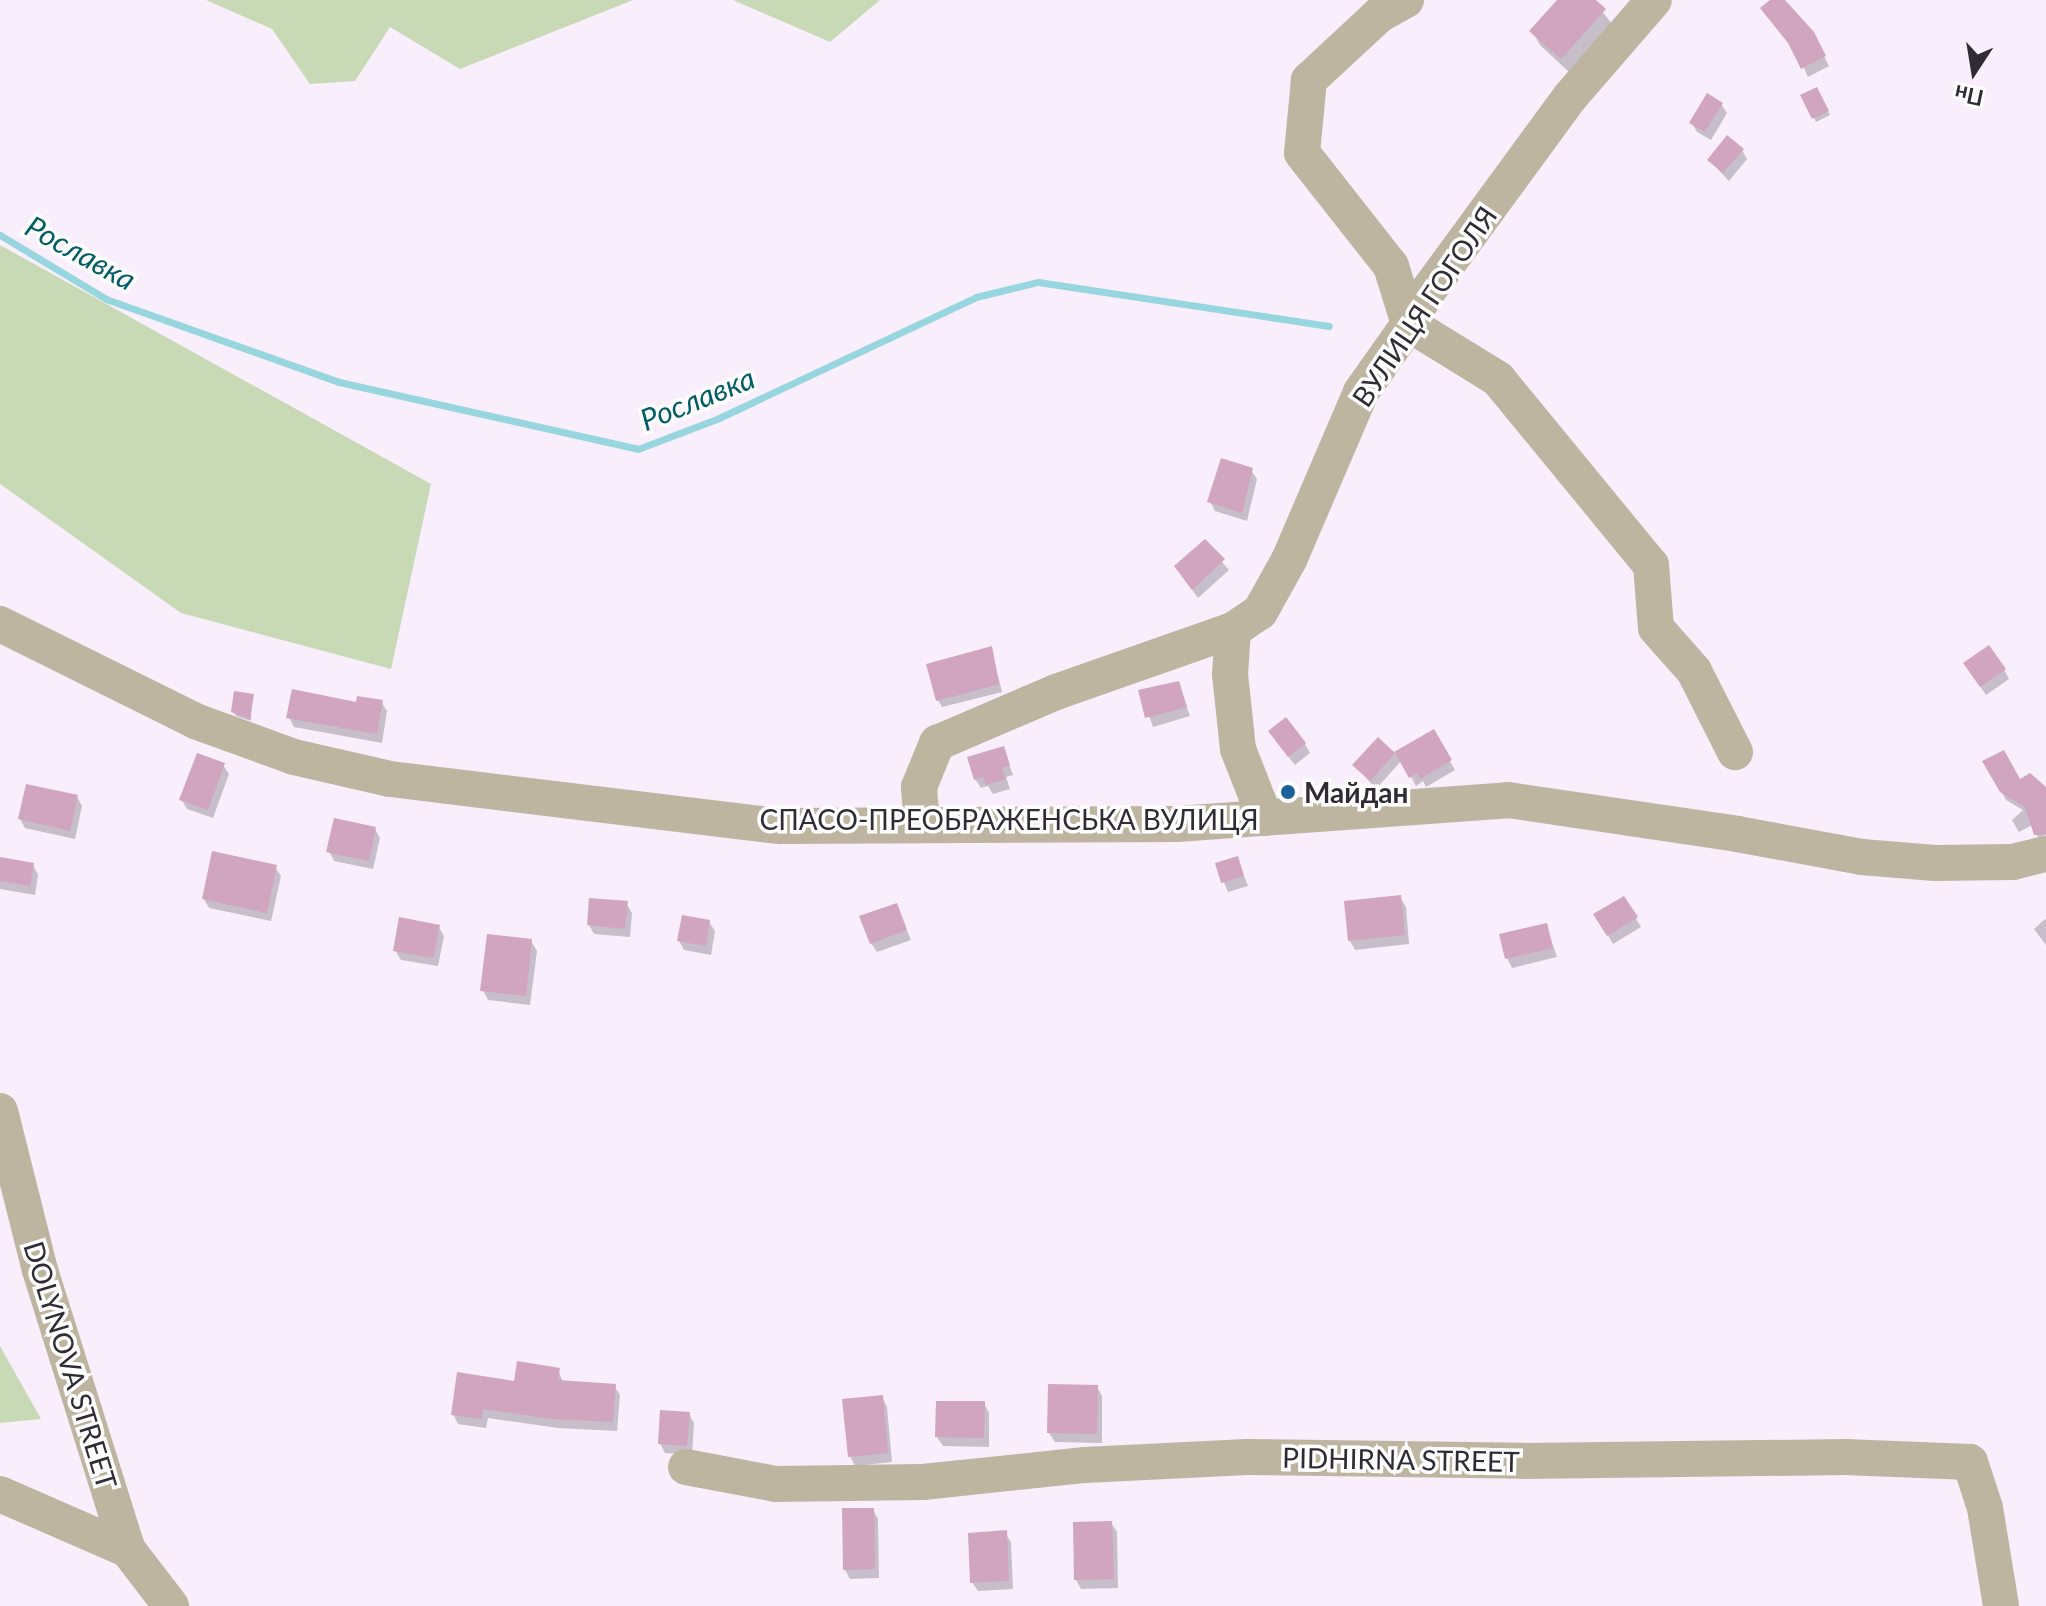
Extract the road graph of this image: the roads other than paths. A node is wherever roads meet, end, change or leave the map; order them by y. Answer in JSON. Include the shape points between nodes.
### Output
{"nodes":[{"id":1,"x":1406,"y":0,"type":"edge"},
{"id":2,"x":1654,"y":0,"type":"edge"},
{"id":3,"x":1409,"y":324,"type":"junction"},
{"id":4,"x":0,"y":624,"type":"edge"},
{"id":5,"x":1233,"y":630,"type":"junction"},
{"id":6,"x":1735,"y":752,"type":"dead end"},
{"id":7,"x":1265,"y":818,"type":"junction"},
{"id":8,"x":922,"y":823,"type":"junction"},
{"id":9,"x":2046,"y":854,"type":"edge"},
{"id":10,"x":0,"y":1111,"type":"edge"},
{"id":11,"x":686,"y":1467,"type":"dead end"},
{"id":12,"x":0,"y":1494,"type":"edge"},
{"id":13,"x":128,"y":1550,"type":"junction"},
{"id":14,"x":171,"y":1606,"type":"edge"},
{"id":15,"x":2001,"y":1606,"type":"edge"}],
"edges":[{"from":1,"to":3,"type":"street","via":[[1379,15],[1309,80],[1302,153],[1391,266]]},
{"from":2,"to":3,"type":"street","name":"ВУЛИЦЯ ГОГОЛЯ","via":[[1570,97],[1443,269]]},
{"from":3,"to":5,"type":"street","name":"ВУЛИЦЯ ГОГОЛЯ","via":[[1361,392],[1289,560],[1260,612]]},
{"from":3,"to":6,"type":"street","via":[[1498,379],[1651,565],[1656,628],[1694,671]]},
{"from":4,"to":8,"type":"street","name":"СПАСО-ПРЕОБРАЖЕНСЬКА ВУЛИЦЯ","via":[[195,721],[294,757],[390,779],[780,826]]},
{"from":5,"to":7,"type":"street","via":[[1230,674],[1238,749]]},
{"from":5,"to":8,"type":"street","name":"ВУЛИЦЯ ГОГОЛЯ","via":[[1056,692],[937,743],[919,787]]},
{"from":7,"to":8,"type":"street","name":"СПАСО-ПРЕОБРАЖЕНСЬКА ВУЛИЦЯ","via":[[1177,824]]},
{"from":7,"to":9,"type":"street","name":"СПАСО-ПРЕОБРАЖЕНСЬКА ВУЛИЦЯ","via":[[1508,800],[1862,857],[2013,862]]},
{"from":10,"to":13,"type":"street","name":"DOLYNOVA STREET","via":[[40,1270]]},
{"from":11,"to":15,"type":"street","name":"PIDHIRNA STREET","via":[[776,1484],[923,1482],[1085,1465],[1247,1457],[1845,1457],[1970,1462],[1985,1508]]},
{"from":12,"to":13,"type":"street"},
{"from":13,"to":14,"type":"street","name":"DOLYNOVA STREET"}]}
